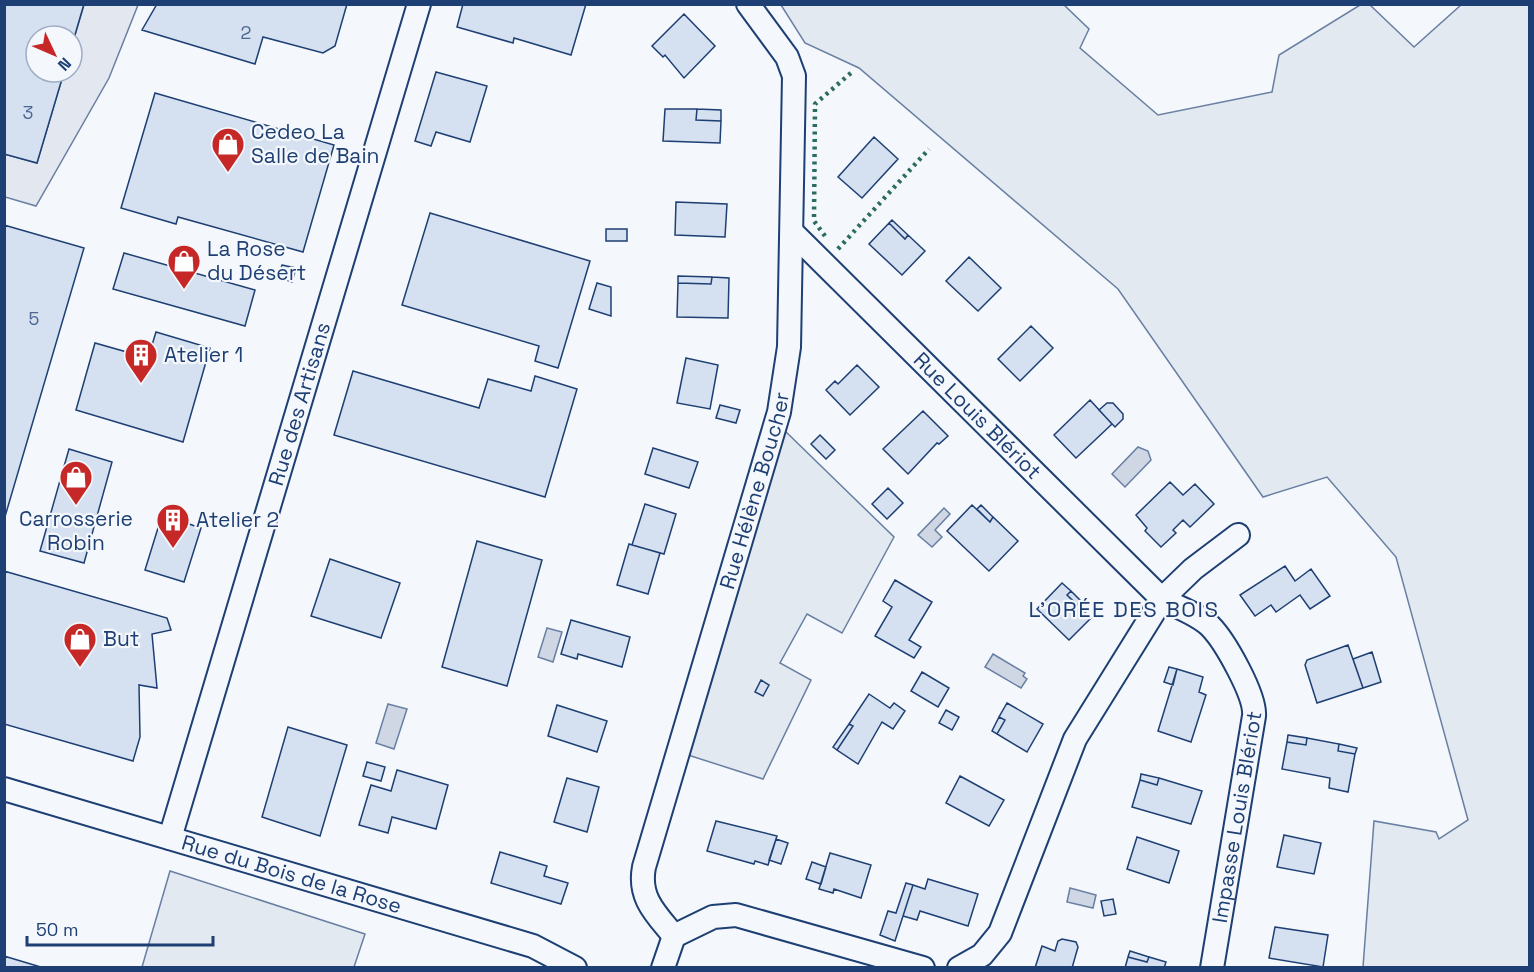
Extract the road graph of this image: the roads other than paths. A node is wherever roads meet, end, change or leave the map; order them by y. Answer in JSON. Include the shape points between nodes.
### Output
{"nodes":[{"id":1,"x":419,"y":4,"type":"edge"},
{"id":2,"x":748,"y":4,"type":"edge"},
{"id":3,"x":792,"y":232,"type":"junction"},
{"id":4,"x":1238,"y":535,"type":"dead end"},
{"id":5,"x":1162,"y":599,"type":"junction"},
{"id":6,"x":4,"y":789,"type":"edge"},
{"id":7,"x":170,"y":838,"type":"junction"},
{"id":8,"x":674,"y":936,"type":"junction"},
{"id":9,"x":575,"y":968,"type":"edge"},
{"id":10,"x":663,"y":968,"type":"edge"},
{"id":11,"x":923,"y":968,"type":"edge"},
{"id":12,"x":959,"y":968,"type":"edge"},
{"id":13,"x":1212,"y":968,"type":"edge"}],
"edges":[{"from":1,"to":7,"type":"street","name":"Rue des Artisans"},
{"from":2,"to":3,"type":"street","name":"Rue Hélène Boucher","via":[[787,57],[795,76]]},
{"from":3,"to":5,"type":"street","name":"Rue Louis Blériot"},
{"from":3,"to":8,"type":"street","name":"Rue Hélène Boucher","via":[[789,347],[782,401],[643,875],[647,902]]},
{"from":4,"to":5,"type":"street","via":[[1187,574]]},
{"from":5,"to":12,"type":"street","via":[[1075,738],[1000,933],[982,954]]},
{"from":5,"to":13,"type":"street","name":"Impasse Louis Blériot","via":[[1212,629],[1254,702]]},
{"from":6,"to":7,"type":"street","name":"Rue du Bois de la Rose"},
{"from":7,"to":9,"type":"street","name":"Rue du Bois de la Rose","via":[[533,946]]},
{"from":8,"to":10,"type":"street"},
{"from":8,"to":11,"type":"street","via":[[713,917],[736,915]]}]}
